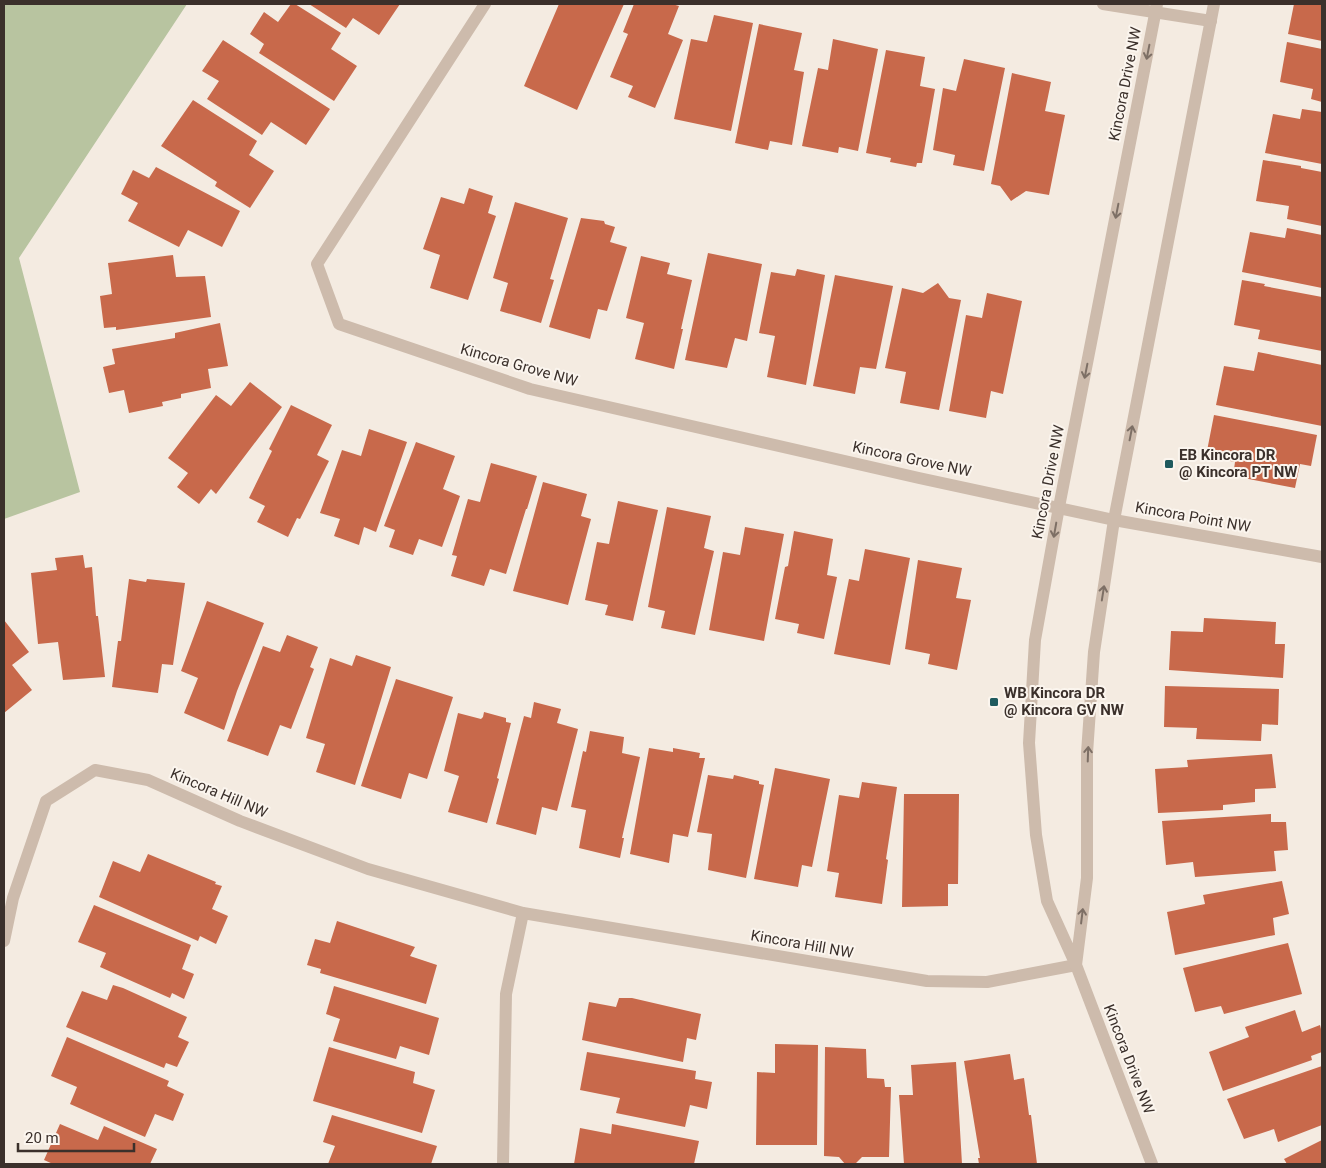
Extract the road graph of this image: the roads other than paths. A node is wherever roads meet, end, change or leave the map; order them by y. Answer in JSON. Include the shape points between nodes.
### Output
{"nodes":[{"id":1,"x":485,"y":4,"type":"edge"},
{"id":2,"x":1103,"y":4,"type":"edge"},
{"id":3,"x":1214,"y":4,"type":"edge"},
{"id":4,"x":1156,"y":8,"type":"edge"},
{"id":5,"x":1211,"y":22,"type":"junction"},
{"id":6,"x":1059,"y":507,"type":"junction"},
{"id":7,"x":1114,"y":520,"type":"junction"},
{"id":8,"x":1322,"y":557,"type":"edge"},
{"id":9,"x":523,"y":913,"type":"junction"},
{"id":10,"x":4,"y":941,"type":"edge"},
{"id":11,"x":1076,"y":965,"type":"junction"},
{"id":12,"x":503,"y":1164,"type":"edge"},
{"id":13,"x":1152,"y":1164,"type":"edge"}],
"edges":[{"from":1,"to":6,"type":"street","name":"Kincora Grove NW","via":[[316,264],[339,324],[530,389]]},
{"from":2,"to":4,"type":"street"},
{"from":3,"to":5,"type":"street","name":"Kincora Drive NW"},
{"from":4,"to":5,"type":"street"},
{"from":4,"to":6,"type":"street","name":"Kincora Drive NW","one_way":true},
{"from":7,"to":5,"type":"street","name":"Kincora Drive NW","one_way":true},
{"from":6,"to":7,"type":"street","name":"Kincora Point NW"},
{"from":6,"to":11,"type":"street","name":"Kincora Drive NW","one_way":true,"via":[[1035,640],[1029,743],[1036,834],[1047,900]]},
{"from":7,"to":8,"type":"street","name":"Kincora Point NW"},
{"from":11,"to":7,"type":"street","name":"Kincora Drive NW","one_way":true,"via":[[1087,878],[1087,753],[1094,652]]},
{"from":9,"to":10,"type":"street","name":"Kincora Hill NW","via":[[368,868],[240,821],[148,780],[95,770],[46,801],[13,898]]},
{"from":9,"to":11,"type":"street","name":"Kincora Hill NW","via":[[927,981],[987,982]]},
{"from":9,"to":12,"type":"street","via":[[506,994]]},
{"from":11,"to":13,"type":"street","name":"Kincora Drive NW"}]}
